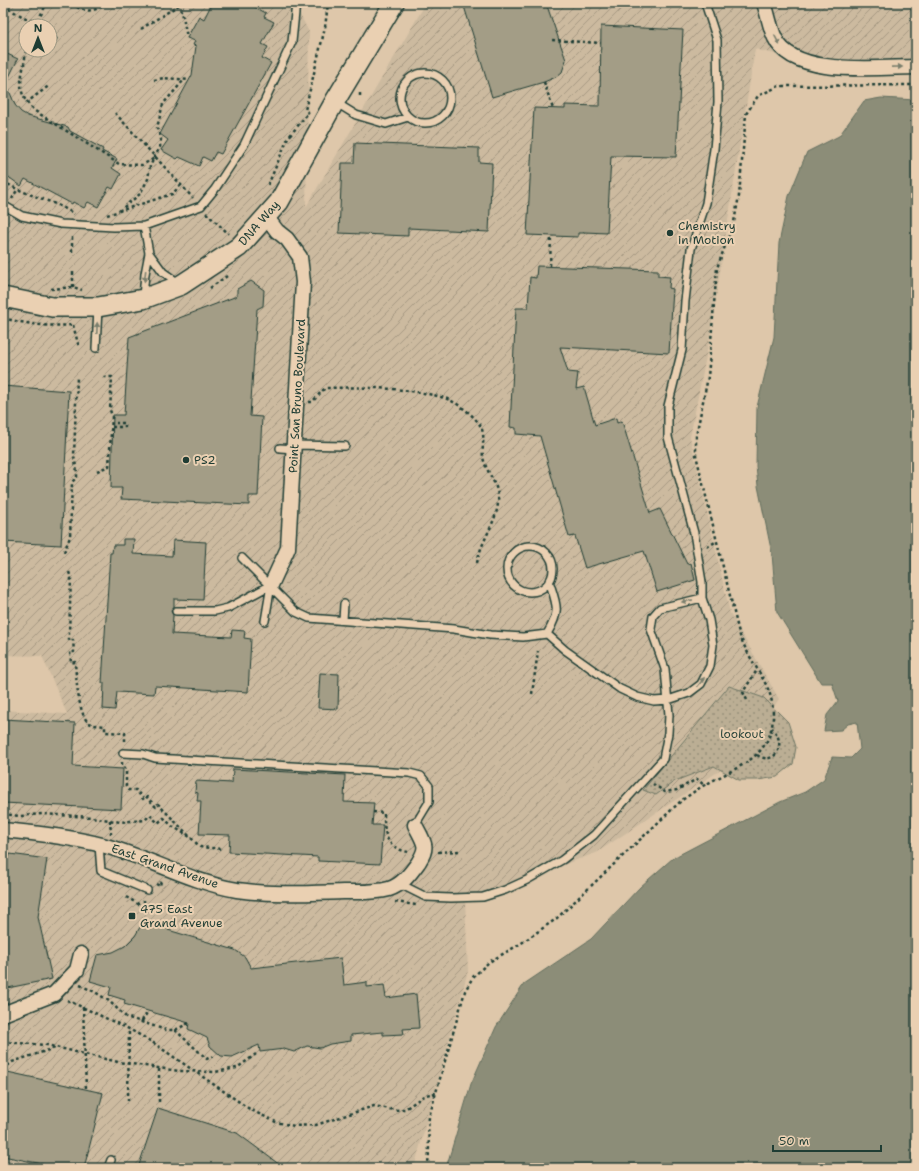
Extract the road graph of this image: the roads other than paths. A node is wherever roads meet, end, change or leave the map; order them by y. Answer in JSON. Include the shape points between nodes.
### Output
{"nodes":[{"id":1,"x":296,"y":3,"type":"edge"},
{"id":2,"x":394,"y":3,"type":"edge"},
{"id":3,"x":705,"y":3,"type":"edge"},
{"id":4,"x":764,"y":3,"type":"edge"},
{"id":5,"x":916,"y":66,"type":"edge"},
{"id":6,"x":335,"y":101,"type":"junction"},
{"id":7,"x":408,"y":117,"type":"junction"},
{"id":8,"x":3,"y":205,"type":"edge"},
{"id":9,"x":265,"y":216,"type":"junction"},
{"id":10,"x":144,"y":226,"type":"junction"},
{"id":11,"x":149,"y":254,"type":"junction"},
{"id":12,"x":181,"y":285,"type":"junction"},
{"id":13,"x":3,"y":297,"type":"edge"},
{"id":14,"x":143,"y":299,"type":"junction"},
{"id":15,"x":98,"y":307,"type":"junction"},
{"id":16,"x":96,"y":348,"type":"dead end"},
{"id":17,"x":345,"y":446,"type":"dead end"},
{"id":18,"x":294,"y":447,"type":"junction"},
{"id":19,"x":280,"y":448,"type":"dead end"},
{"id":20,"x":242,"y":558,"type":"dead end"},
{"id":21,"x":549,"y":581,"type":"junction"},
{"id":22,"x":271,"y":585,"type":"junction"},
{"id":23,"x":702,"y":598,"type":"junction"},
{"id":24,"x":344,"y":604,"type":"dead end"},
{"id":25,"x":176,"y":611,"type":"dead end"},
{"id":26,"x":343,"y":620,"type":"junction"},
{"id":27,"x":265,"y":621,"type":"dead end"},
{"id":28,"x":546,"y":634,"type":"junction"},
{"id":29,"x":668,"y":700,"type":"junction"},
{"id":30,"x":122,"y":756,"type":"road end"},
{"id":31,"x":415,"y":825,"type":"joint"},
{"id":32,"x":3,"y":830,"type":"edge"},
{"id":33,"x":105,"y":843,"type":"junction"},
{"id":34,"x":400,"y":884,"type":"junction"},
{"id":35,"x":147,"y":890,"type":"dead end"},
{"id":36,"x":81,"y":954,"type":"dead end"},
{"id":37,"x":3,"y":1014,"type":"edge"},
{"id":38,"x":110,"y":1160,"type":"dead end"},
{"id":39,"x":108,"y":1168,"type":"edge"}],
"edges":[{"from":1,"to":10,"type":"lane","via":[[292,42],[244,145],[215,189],[201,206]]},
{"from":2,"to":6,"type":"main road","name":"DNA Way"},
{"from":3,"to":23,"type":"lane","via":[[717,40],[718,102],[714,149],[706,203],[691,249],[682,350],[668,406],[668,437],[694,533]]},
{"from":4,"to":5,"type":"street","one_way":true,"via":[[775,38],[789,55],[809,63],[836,67]]},
{"from":6,"to":7,"type":"lane","via":[[356,115],[386,124]]},
{"from":6,"to":9,"type":"main road","name":"DNA Way","via":[[279,202]]},
{"from":7,"to":7,"type":"lane","via":[[424,123],[440,118],[446,112],[450,96],[444,82],[430,74],[422,74],[408,80],[403,86],[400,102]]},
{"from":8,"to":10,"type":"lane","via":[[22,216],[67,225]]},
{"from":9,"to":12,"type":"main road","name":"DNA Way","via":[[239,247]]},
{"from":9,"to":18,"type":"street","name":"Point San Bruno Boulevard","via":[[288,239],[300,257],[303,282]]},
{"from":10,"to":11,"type":"lane"},
{"from":11,"to":12,"type":"lane","via":[[163,272]]},
{"from":11,"to":14,"type":"lane","one_way":true},
{"from":12,"to":14,"type":"main road","name":"DNA Way"},
{"from":13,"to":15,"type":"main road","name":"DNA Way","via":[[52,307]]},
{"from":14,"to":15,"type":"main road","name":"DNA Way"},
{"from":16,"to":15,"type":"lane","one_way":true},
{"from":17,"to":18,"type":"lane"},
{"from":18,"to":19,"type":"lane"},
{"from":18,"to":22,"type":"street","name":"Point San Bruno Boulevard","via":[[288,548]]},
{"from":20,"to":22,"type":"lane"},
{"from":21,"to":21,"type":"lane","via":[[532,591],[514,586],[507,568],[511,555],[516,550],[529,546],[542,550],[551,561],[552,574]]},
{"from":21,"to":28,"type":"lane","via":[[558,607],[554,623]]},
{"from":22,"to":25,"type":"lane","via":[[228,608],[215,611]]},
{"from":22,"to":26,"type":"lane","via":[[296,612],[309,618]]},
{"from":22,"to":27,"type":"lane"},
{"from":29,"to":23,"type":"lane","one_way":true,"via":[[689,693],[701,684],[710,666],[713,645]]},
{"from":23,"to":29,"type":"lane","one_way":true,"via":[[660,608],[653,616],[651,629],[665,669]]},
{"from":24,"to":26,"type":"lane"},
{"from":26,"to":28,"type":"lane","via":[[454,629],[490,635],[523,637]]},
{"from":28,"to":29,"type":"lane","via":[[620,689],[654,701]]},
{"from":29,"to":34,"type":"lane","via":[[668,733],[663,759],[594,835],[562,860],[505,890],[483,896],[451,898],[421,895]]},
{"from":30,"to":31,"type":"lane","via":[[143,754],[155,758],[409,773],[421,776],[429,786],[428,802]]},
{"from":31,"to":34,"type":"street","name":"East Grand Avenue","via":[[424,844],[424,850],[410,874]]},
{"from":32,"to":33,"type":"street","name":"East Grand Avenue"},
{"from":33,"to":34,"type":"street","name":"East Grand Avenue","via":[[194,879],[237,890],[290,894],[372,892]]},
{"from":33,"to":35,"type":"lane","via":[[101,871]]},
{"from":36,"to":37,"type":"street","via":[[77,970],[54,994]]},
{"from":38,"to":39,"type":"lane"}]}
